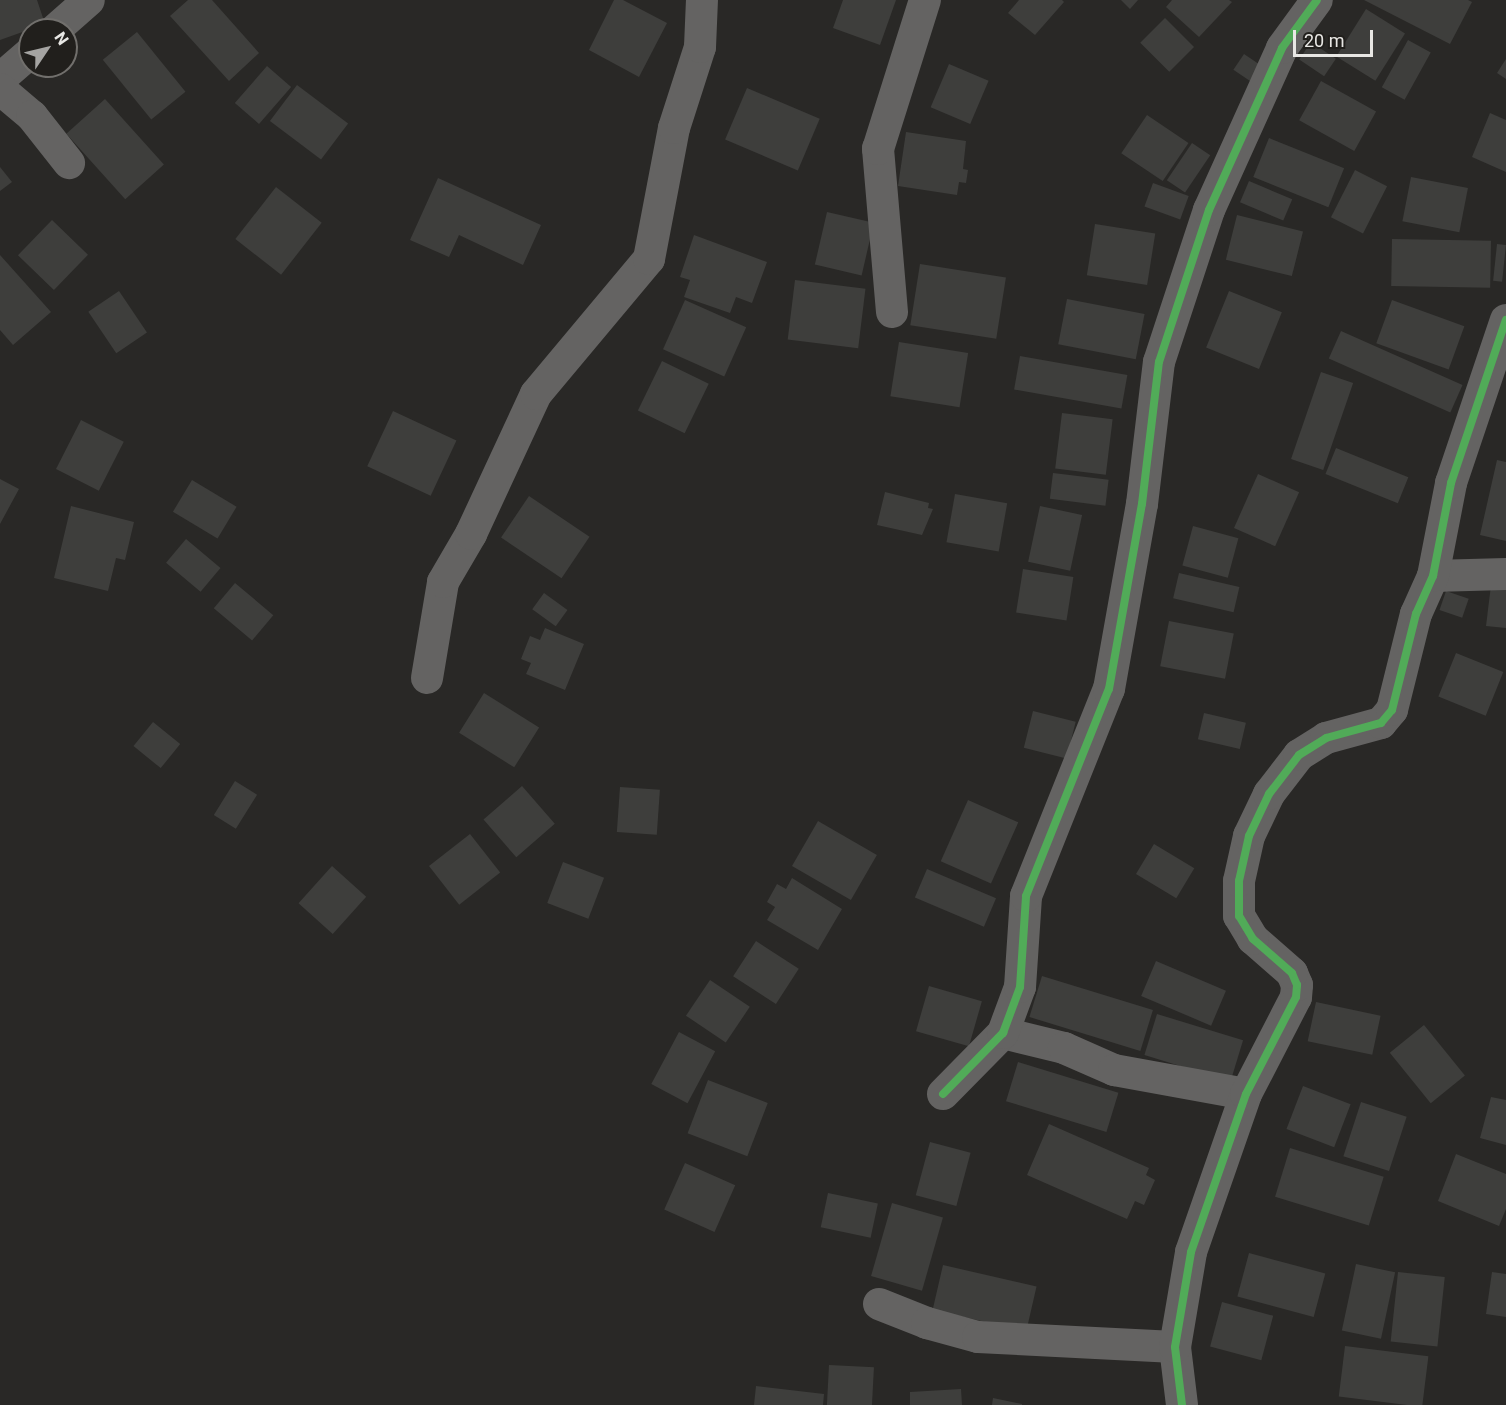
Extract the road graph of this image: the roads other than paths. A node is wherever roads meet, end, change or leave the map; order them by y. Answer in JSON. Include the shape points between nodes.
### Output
{"nodes":[{"id":1,"x":89,"y":0,"type":"edge"},
{"id":2,"x":702,"y":0,"type":"edge"},
{"id":3,"x":925,"y":0,"type":"edge"},
{"id":4,"x":1317,"y":0,"type":"edge"},
{"id":5,"x":69,"y":18,"type":"edge"},
{"id":6,"x":18,"y":63,"type":"edge"},
{"id":7,"x":0,"y":79,"type":"edge"},
{"id":8,"x":0,"y":88,"type":"edge"},
{"id":9,"x":69,"y":163,"type":"dead end"},
{"id":10,"x":892,"y":312,"type":"dead end"},
{"id":11,"x":1506,"y":320,"type":"edge"},
{"id":12,"x":1506,"y":574,"type":"edge"},
{"id":13,"x":1433,"y":576,"type":"junction"},
{"id":14,"x":427,"y":678,"type":"dead end"},
{"id":15,"x":1003,"y":1033,"type":"junction"},
{"id":16,"x":943,"y":1094,"type":"dead end"},
{"id":17,"x":1246,"y":1094,"type":"junction"},
{"id":18,"x":879,"y":1304,"type":"dead end"},
{"id":19,"x":1175,"y":1347,"type":"junction"},
{"id":20,"x":1182,"y":1405,"type":"edge"}],
"edges":[{"from":1,"to":5,"type":"street"},
{"from":2,"to":14,"type":"street","via":[[700,47],[674,128],[649,260],[536,394],[471,534],[442,582]]},
{"from":3,"to":10,"type":"street","via":[[878,148]]},
{"from":4,"to":15,"type":"street","via":[[1282,48],[1209,210],[1159,362],[1138,536],[1109,689],[1026,896],[1020,987]]},
{"from":6,"to":7,"type":"street"},
{"from":8,"to":9,"type":"street","via":[[32,116]]},
{"from":11,"to":13,"type":"street","via":[[1451,483]]},
{"from":12,"to":13,"type":"street"},
{"from":13,"to":17,"type":"street","via":[[1416,614],[1392,710],[1381,723],[1326,738],[1299,755],[1269,794],[1249,836],[1239,881],[1239,916],[1253,939],[1292,973],[1297,985],[1296,997]]},
{"from":15,"to":16,"type":"street"},
{"from":15,"to":17,"type":"street","via":[[1064,1047],[1114,1070]]},
{"from":17,"to":19,"type":"street","via":[[1191,1252]]},
{"from":18,"to":19,"type":"street","via":[[978,1337]]},
{"from":19,"to":20,"type":"street"}]}
